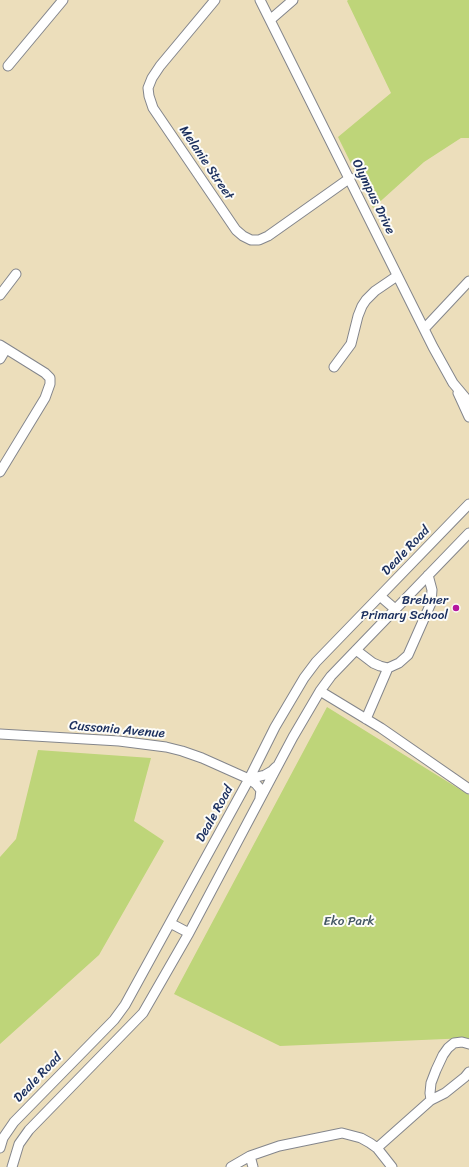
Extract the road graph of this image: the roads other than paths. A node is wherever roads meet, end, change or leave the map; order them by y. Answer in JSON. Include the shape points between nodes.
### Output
{"nodes":[{"id":1,"x":63,"y":0,"type":"edge"},
{"id":2,"x":215,"y":0,"type":"edge"},
{"id":3,"x":260,"y":0,"type":"edge"},
{"id":4,"x":293,"y":0,"type":"edge"},
{"id":5,"x":270,"y":20,"type":"junction"},
{"id":6,"x":8,"y":66,"type":"dead end"},
{"id":7,"x":350,"y":178,"type":"junction"},
{"id":8,"x":16,"y":274,"type":"dead end"},
{"id":9,"x":397,"y":276,"type":"junction"},
{"id":10,"x":469,"y":281,"type":"edge"},
{"id":11,"x":0,"y":295,"type":"edge"},
{"id":12,"x":424,"y":329,"type":"junction"},
{"id":13,"x":3,"y":347,"type":"edge"},
{"id":14,"x":0,"y":360,"type":"edge"},
{"id":15,"x":334,"y":367,"type":"dead end"},
{"id":16,"x":454,"y":383,"type":"junction"},
{"id":17,"x":469,"y":395,"type":"edge"},
{"id":18,"x":469,"y":402,"type":"edge"},
{"id":19,"x":469,"y":417,"type":"edge"},
{"id":20,"x":0,"y":472,"type":"edge"},
{"id":21,"x":467,"y":505,"type":"edge"},
{"id":22,"x":469,"y":533,"type":"edge"},
{"id":23,"x":428,"y":575,"type":"junction"},
{"id":24,"x":380,"y":596,"type":"junction"},
{"id":25,"x":395,"y":609,"type":"junction"},
{"id":26,"x":356,"y":650,"type":"junction"},
{"id":27,"x":388,"y":668,"type":"junction"},
{"id":28,"x":320,"y":691,"type":"junction"},
{"id":29,"x":366,"y":719,"type":"junction"},
{"id":30,"x":0,"y":734,"type":"edge"},
{"id":31,"x":279,"y":764,"type":"junction"},
{"id":32,"x":249,"y":779,"type":"junction"},
{"id":33,"x":469,"y":789,"type":"edge"},
{"id":34,"x":259,"y":803,"type":"junction"},
{"id":35,"x":170,"y":923,"type":"junction"},
{"id":36,"x":189,"y":933,"type":"junction"},
{"id":37,"x":469,"y":1044,"type":"edge"},
{"id":38,"x":469,"y":1072,"type":"edge"},
{"id":39,"x":431,"y":1100,"type":"junction"},
{"id":40,"x":0,"y":1148,"type":"edge"},
{"id":41,"x":377,"y":1148,"type":"junction"},
{"id":42,"x":250,"y":1156,"type":"junction"},
{"id":43,"x":12,"y":1167,"type":"edge"},
{"id":44,"x":231,"y":1167,"type":"edge"},
{"id":45,"x":253,"y":1167,"type":"edge"},
{"id":46,"x":392,"y":1167,"type":"edge"}],
"edges":[{"from":1,"to":6,"type":"street"},
{"from":2,"to":7,"type":"street","name":"Melanie Street","via":[[160,66],[148,88],[153,108],[236,230],[251,240],[268,236]]},
{"from":3,"to":5,"type":"street","name":"Olympus Drive"},
{"from":4,"to":5,"type":"street"},
{"from":5,"to":7,"type":"street","name":"Olympus Drive"},
{"from":7,"to":9,"type":"street","name":"Olympus Drive"},
{"from":8,"to":11,"type":"street"},
{"from":9,"to":12,"type":"street","name":"Olympus Drive"},
{"from":9,"to":15,"type":"street","via":[[366,300],[358,316],[351,344]]},
{"from":10,"to":12,"type":"street"},
{"from":12,"to":16,"type":"street","name":"Olympus Drive"},
{"from":13,"to":14,"type":"street"},
{"from":13,"to":20,"type":"street","via":[[45,373],[50,378],[50,384],[45,398]]},
{"from":16,"to":17,"type":"street"},
{"from":16,"to":18,"type":"street","name":"Olympus Drive"},
{"from":16,"to":19,"type":"street"},
{"from":21,"to":24,"type":"street","name":"Deale Road"},
{"from":22,"to":23,"type":"street"},
{"from":23,"to":25,"type":"street"},
{"from":23,"to":27,"type":"street","via":[[432,594],[425,619],[408,655]]},
{"from":24,"to":25,"type":"street"},
{"from":24,"to":32,"type":"street","name":"Deale Road","via":[[316,662],[304,678],[275,727]]},
{"from":25,"to":26,"type":"street"},
{"from":26,"to":27,"type":"street","via":[[372,663]]},
{"from":26,"to":28,"type":"street"},
{"from":27,"to":29,"type":"street"},
{"from":28,"to":29,"type":"street"},
{"from":28,"to":31,"type":"street"},
{"from":29,"to":33,"type":"street"},
{"from":30,"to":32,"type":"street","name":"Cussonia Avenue","via":[[119,741],[166,747],[202,758]]},
{"from":31,"to":32,"type":"street","via":[[272,771]]},
{"from":31,"to":34,"type":"street"},
{"from":32,"to":34,"type":"street","via":[[261,790]]},
{"from":32,"to":35,"type":"street","name":"Deale Road"},
{"from":34,"to":36,"type":"street"},
{"from":35,"to":36,"type":"street"},
{"from":35,"to":40,"type":"street","name":"Deale Road","via":[[125,1005],[114,1020],[14,1122],[3,1138]]},
{"from":36,"to":43,"type":"street","via":[[143,1013],[29,1130],[19,1144]]},
{"from":37,"to":39,"type":"street","via":[[454,1044],[443,1055],[431,1083]]},
{"from":38,"to":39,"type":"street","via":[[445,1093]]},
{"from":39,"to":41,"type":"street"},
{"from":41,"to":42,"type":"street","via":[[361,1138],[342,1133],[279,1146]]},
{"from":41,"to":46,"type":"street"},
{"from":42,"to":44,"type":"street"},
{"from":42,"to":45,"type":"street"}]}
